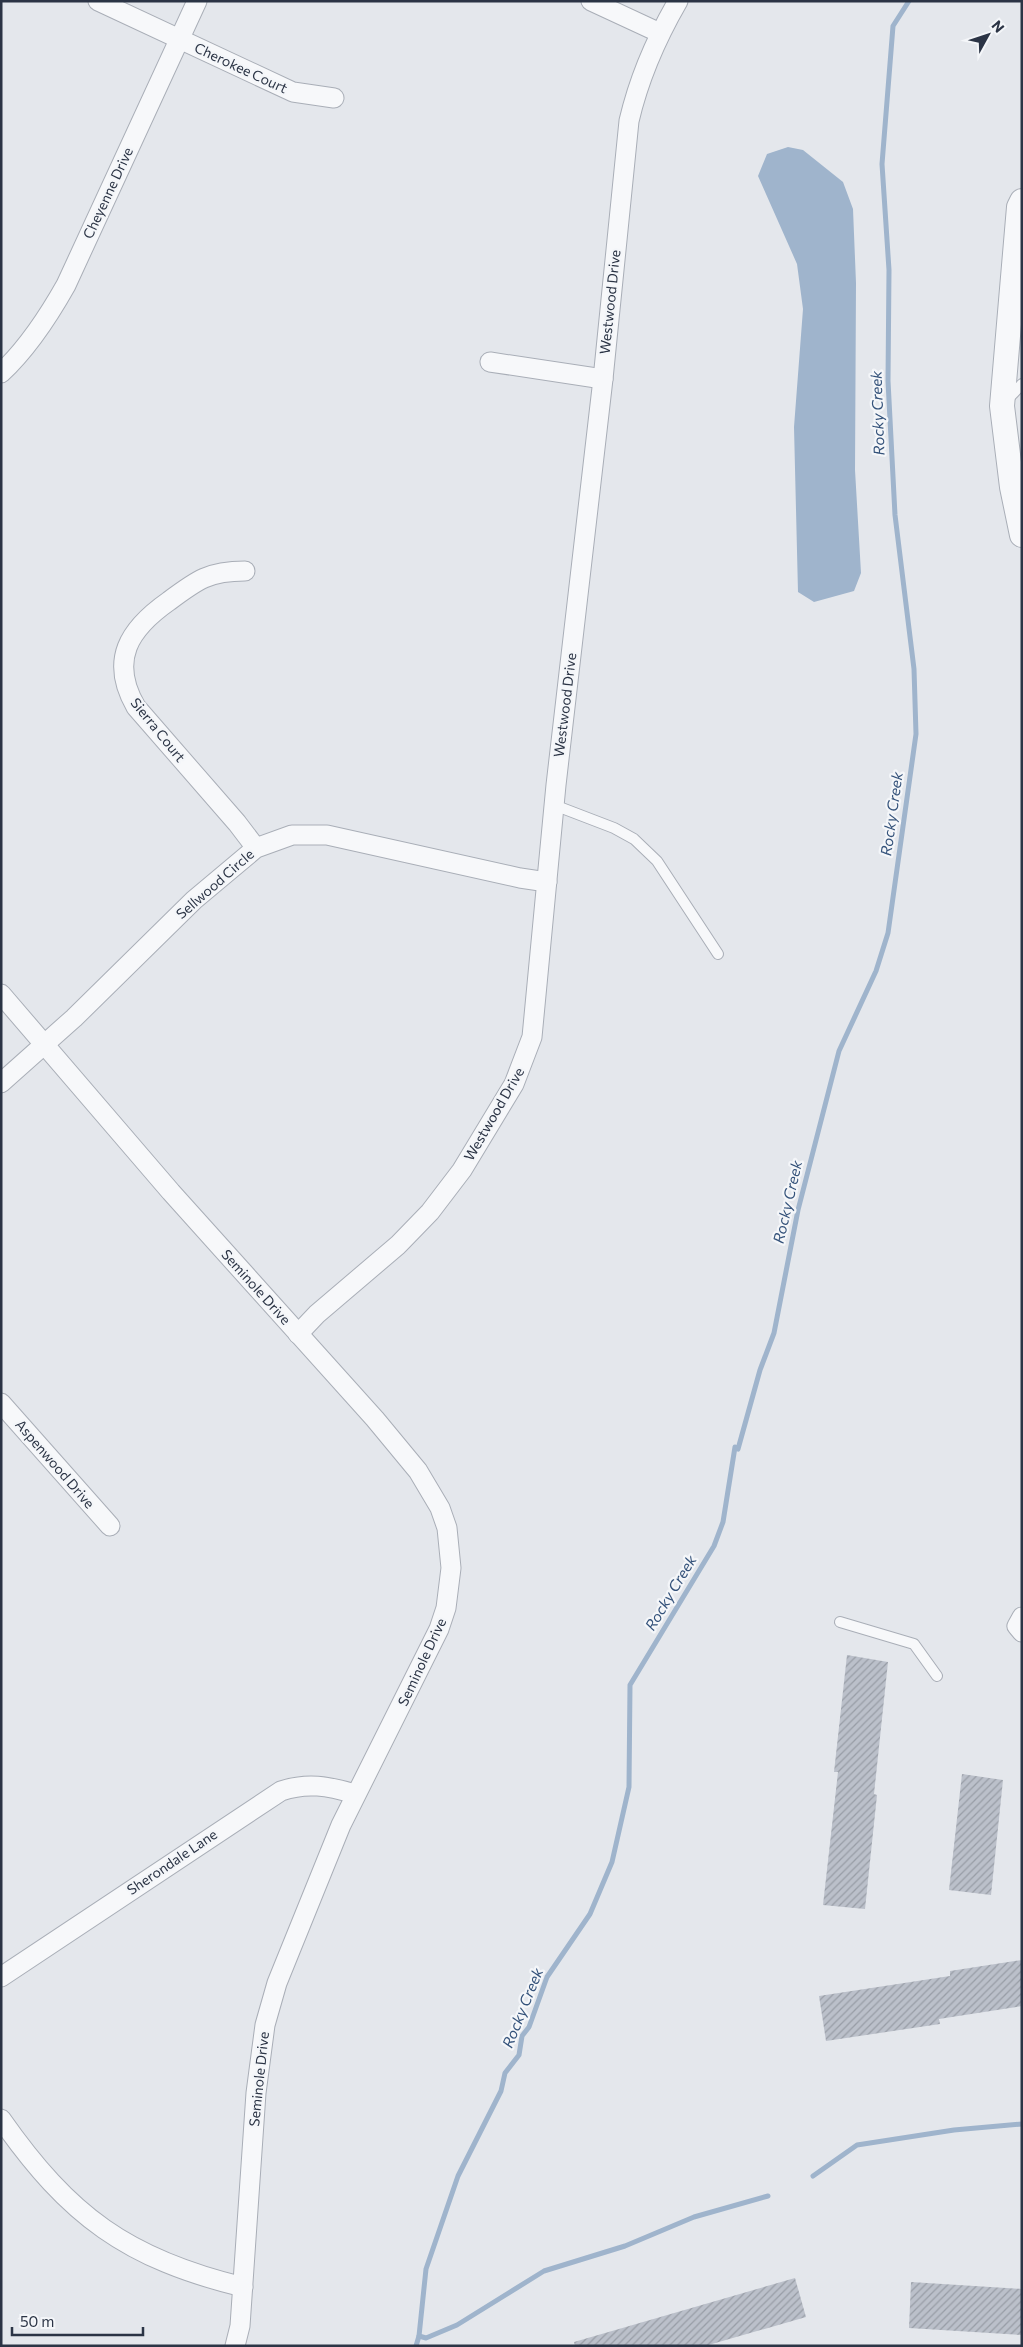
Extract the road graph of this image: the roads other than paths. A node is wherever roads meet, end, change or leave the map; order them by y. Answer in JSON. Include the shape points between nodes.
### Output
{"nodes":[{"id":1,"x":98,"y":1,"type":"edge"},
{"id":2,"x":197,"y":1,"type":"edge"},
{"id":3,"x":590,"y":1,"type":"edge"},
{"id":4,"x":678,"y":1,"type":"edge"},
{"id":5,"x":660,"y":33,"type":"junction"},
{"id":6,"x":179,"y":40,"type":"junction"},
{"id":7,"x":334,"y":98,"type":"dead end"},
{"id":8,"x":1022,"y":201,"type":"edge"},
{"id":9,"x":1015,"y":334,"type":"edge"},
{"id":10,"x":490,"y":362,"type":"dead end"},
{"id":11,"x":1,"y":373,"type":"edge"},
{"id":12,"x":602,"y":379,"type":"junction"},
{"id":13,"x":1022,"y":384,"type":"edge"},
{"id":14,"x":1002,"y":406,"type":"junction"},
{"id":15,"x":1022,"y":535,"type":"edge"},
{"id":16,"x":245,"y":571,"type":"dead end"},
{"id":17,"x":554,"y":805,"type":"junction"},
{"id":18,"x":256,"y":848,"type":"junction"},
{"id":19,"x":547,"y":882,"type":"junction"},
{"id":20,"x":718,"y":954,"type":"dead end"},
{"id":21,"x":1,"y":994,"type":"edge"},
{"id":22,"x":43,"y":1045,"type":"junction"},
{"id":23,"x":1,"y":1083,"type":"edge"},
{"id":24,"x":298,"y":1334,"type":"junction"},
{"id":25,"x":1,"y":1403,"type":"edge"},
{"id":26,"x":110,"y":1526,"type":"dead end"},
{"id":27,"x":1022,"y":1617,"type":"edge"},
{"id":28,"x":840,"y":1622,"type":"dead end"},
{"id":29,"x":1022,"y":1632,"type":"edge"},
{"id":30,"x":937,"y":1676,"type":"dead end"},
{"id":31,"x":355,"y":1794,"type":"junction"},
{"id":32,"x":1,"y":1977,"type":"edge"},
{"id":33,"x":1,"y":2119,"type":"edge"},
{"id":34,"x":243,"y":2288,"type":"junction"},
{"id":35,"x":235,"y":2346,"type":"edge"}],
"edges":[{"from":1,"to":6,"type":"street","name":"Cherokee Court"},
{"from":2,"to":6,"type":"street","name":"Cheyenne Drive"},
{"from":3,"to":5,"type":"street"},
{"from":4,"to":5,"type":"street","name":"Westwood Drive"},
{"from":5,"to":12,"type":"street","name":"Westwood Drive","via":[[636,90],[628,121]]},
{"from":6,"to":7,"type":"street","name":"Cherokee Court","via":[[293,92]]},
{"from":6,"to":11,"type":"street","name":"Cheyenne Drive","via":[[66,285],[27,345]]},
{"from":8,"to":9,"type":"street","via":[[1019,207]]},
{"from":9,"to":14,"type":"street"},
{"from":10,"to":12,"type":"street"},
{"from":12,"to":17,"type":"street","name":"Westwood Drive"},
{"from":13,"to":14,"type":"lane"},
{"from":14,"to":15,"type":"street","via":[[1012,487]]},
{"from":16,"to":18,"type":"street","name":"Sierra Court","via":[[222,571],[206,577],[158,609],[132,636],[126,650],[124,671],[127,689],[136,707]]},
{"from":17,"to":19,"type":"street","name":"Westwood Drive"},
{"from":17,"to":20,"type":"lane","via":[[634,839],[657,861]]},
{"from":18,"to":19,"type":"street","name":"Sellwood Circle","via":[[292,835],[327,835]]},
{"from":18,"to":22,"type":"street","name":"Sellwood Circle","via":[[194,900]]},
{"from":19,"to":24,"type":"street","name":"Westwood Drive","via":[[535,1022],[527,1054],[514,1084],[462,1170],[430,1212],[398,1245]]},
{"from":21,"to":22,"type":"street","name":"Seminole Drive"},
{"from":22,"to":23,"type":"street","name":"Sellwood Circle"},
{"from":22,"to":24,"type":"street","name":"Seminole Drive"},
{"from":24,"to":31,"type":"street","name":"Seminole Drive","via":[[418,1471],[440,1508],[450,1550],[450,1590],[440,1629]]},
{"from":25,"to":26,"type":"street","name":"Aspenwood Drive"},
{"from":27,"to":29,"type":"street","via":[[1017,1626]]},
{"from":28,"to":30,"type":"lane","via":[[914,1644]]},
{"from":31,"to":32,"type":"street","name":"Sherondale Lane","via":[[310,1784],[280,1791]]},
{"from":31,"to":34,"type":"street","name":"Seminole Drive","via":[[277,1983],[265,2025],[256,2092]]},
{"from":33,"to":34,"type":"street","via":[[58,2190],[80,2212],[116,2239],[153,2259]]},
{"from":34,"to":35,"type":"street","name":"Seminole Drive"}]}
